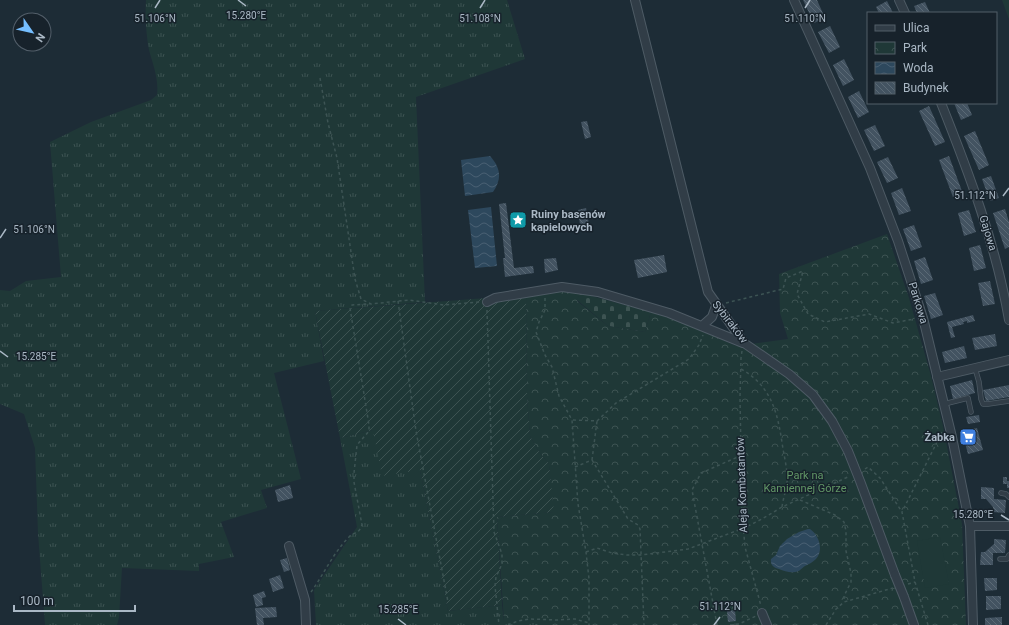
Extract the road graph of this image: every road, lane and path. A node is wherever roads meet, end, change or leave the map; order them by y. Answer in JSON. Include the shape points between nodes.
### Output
{"nodes":[{"id":1,"x":635,"y":0,"type":"edge"},
{"id":2,"x":794,"y":0,"type":"edge"},
{"id":3,"x":899,"y":0,"type":"edge"},
{"id":4,"x":904,"y":12,"type":"edge"},
{"id":5,"x":320,"y":78,"type":"dead end"},
{"id":6,"x":940,"y":104,"type":"edge"},
{"id":7,"x":544,"y":290,"type":"junction"},
{"id":8,"x":398,"y":302,"type":"junction"},
{"id":9,"x":487,"y":302,"type":"junction"},
{"id":10,"x":371,"y":304,"type":"junction"},
{"id":11,"x":716,"y":306,"type":"junction"},
{"id":12,"x":923,"y":318,"type":"junction"},
{"id":13,"x":1009,"y":320,"type":"edge"},
{"id":14,"x":704,"y":327,"type":"junction"},
{"id":15,"x":744,"y":343,"type":"junction"},
{"id":16,"x":1009,"y":360,"type":"edge"},
{"id":17,"x":740,"y":368,"type":"junction"},
{"id":18,"x":975,"y":368,"type":"junction"},
{"id":19,"x":937,"y":377,"type":"junction"},
{"id":20,"x":1009,"y":400,"type":"edge"},
{"id":21,"x":944,"y":404,"type":"junction"},
{"id":22,"x":971,"y":412,"type":"dead end"},
{"id":23,"x":572,"y":420,"type":"junction"},
{"id":24,"x":597,"y":421,"type":"junction"},
{"id":25,"x":945,"y":427,"type":"dead end"},
{"id":26,"x":740,"y":456,"type":"junction"},
{"id":27,"x":592,"y":460,"type":"junction"},
{"id":28,"x":575,"y":467,"type":"junction"},
{"id":29,"x":857,"y":473,"type":"junction"},
{"id":30,"x":1001,"y":494,"type":"dead end"},
{"id":31,"x":1009,"y":497,"type":"edge"},
{"id":32,"x":799,"y":499,"type":"junction"},
{"id":33,"x":782,"y":507,"type":"junction"},
{"id":34,"x":902,"y":512,"type":"junction"},
{"id":35,"x":970,"y":526,"type":"junction"},
{"id":36,"x":1009,"y":526,"type":"edge"},
{"id":37,"x":744,"y":528,"type":"junction"},
{"id":38,"x":702,"y":544,"type":"junction"},
{"id":39,"x":289,"y":546,"type":"dead end"},
{"id":40,"x":586,"y":552,"type":"junction"},
{"id":41,"x":641,"y":555,"type":"junction"},
{"id":42,"x":1009,"y":555,"type":"edge"},
{"id":43,"x":1000,"y":559,"type":"dead end"},
{"id":44,"x":915,"y":582,"type":"junction"},
{"id":45,"x":906,"y":585,"type":"dead end"},
{"id":46,"x":896,"y":587,"type":"dead end"},
{"id":47,"x":305,"y":600,"type":"junction"},
{"id":48,"x":448,"y":602,"type":"dead end"},
{"id":49,"x":844,"y":602,"type":"junction"},
{"id":50,"x":762,"y":613,"type":"junction"},
{"id":51,"x":589,"y":624,"type":"edge"},
{"id":52,"x":306,"y":625,"type":"edge"},
{"id":53,"x":498,"y":625,"type":"edge"},
{"id":54,"x":508,"y":625,"type":"edge"},
{"id":55,"x":644,"y":625,"type":"edge"},
{"id":56,"x":717,"y":625,"type":"edge"},
{"id":57,"x":730,"y":625,"type":"edge"},
{"id":58,"x":767,"y":625,"type":"edge"},
{"id":59,"x":826,"y":625,"type":"edge"},
{"id":60,"x":914,"y":625,"type":"edge"},
{"id":61,"x":928,"y":625,"type":"edge"},
{"id":62,"x":973,"y":625,"type":"edge"}],
"edges":[{"from":1,"to":11,"type":"street","name":"Sybiraków","via":[[708,292]]},
{"from":2,"to":12,"type":"street","name":"Parkowa","via":[[870,168],[898,241]]},
{"from":3,"to":4,"type":"street"},
{"from":5,"to":10,"type":"path","via":[[337,158],[355,279],[361,299]]},
{"from":6,"to":13,"type":"street","name":"Gajowa","via":[[980,206],[1006,300]]},
{"from":7,"to":9,"type":"street","via":[[495,298]]},
{"from":7,"to":14,"type":"street","via":[[562,287],[598,292],[669,313]]},
{"from":7,"to":23,"type":"path","via":[[545,310],[536,332],[552,367],[559,396]]},
{"from":8,"to":9,"type":"path","via":[[409,300],[444,305]]},
{"from":8,"to":10,"type":"path"},
{"from":8,"to":48,"type":"path","via":[[416,431]]},
{"from":9,"to":53,"type":"path","via":[[494,532],[503,559],[496,577]]},
{"from":10,"to":47,"type":"path","via":[[352,305],[350,308],[369,425],[369,431],[357,446],[354,473],[362,525],[360,531],[349,536]]},
{"from":11,"to":12,"type":"path","via":[[784,289],[786,278],[803,271],[798,294],[808,314],[825,322],[869,314],[893,322]]},
{"from":11,"to":14,"type":"street"},
{"from":11,"to":15,"type":"street","name":"Sybiraków"},
{"from":12,"to":19,"type":"street","name":"Parkowa"},
{"from":14,"to":15,"type":"street"},
{"from":14,"to":24,"type":"path","via":[[698,345],[689,359],[616,403]]},
{"from":15,"to":17,"type":"path","name":"Aleja Kombatantów"},
{"from":15,"to":29,"type":"street","name":"Sybiraków","via":[[789,374],[813,395],[832,421]]},
{"from":16,"to":18,"type":"street"},
{"from":17,"to":26,"type":"path","name":"Aleja Kombatantów"},
{"from":17,"to":33,"type":"path","via":[[761,384],[776,412],[787,482]]},
{"from":18,"to":19,"type":"street"},
{"from":18,"to":20,"type":"lane","via":[[983,404]]},
{"from":19,"to":21,"type":"street","name":"Parkowa"},
{"from":21,"to":22,"type":"lane","via":[[968,398]]},
{"from":21,"to":35,"type":"street","name":"Parkowa"},
{"from":23,"to":24,"type":"path"},
{"from":23,"to":28,"type":"path"},
{"from":24,"to":27,"type":"path"},
{"from":25,"to":34,"type":"path"},
{"from":26,"to":37,"type":"path","name":"Aleja Kombatantów"},
{"from":26,"to":38,"type":"path","via":[[701,473],[692,490]]},
{"from":27,"to":28,"type":"path"},
{"from":27,"to":41,"type":"path","via":[[628,519],[638,525]]},
{"from":28,"to":40,"type":"path"},
{"from":29,"to":32,"type":"path"},
{"from":29,"to":34,"type":"path","via":[[868,467],[880,478]]},
{"from":29,"to":60,"type":"street","name":"Sybiraków","bridge":true},
{"from":30,"to":31,"type":"lane"},
{"from":32,"to":33,"type":"path"},
{"from":32,"to":49,"type":"path","via":[[828,511],[844,522],[851,573]]},
{"from":33,"to":37,"type":"path"},
{"from":34,"to":44,"type":"path"},
{"from":35,"to":36,"type":"street"},
{"from":35,"to":62,"type":"street","name":"Parkowa"},
{"from":37,"to":38,"type":"path"},
{"from":37,"to":50,"type":"path","name":"Aleja Kombatantów","via":[[745,547]]},
{"from":38,"to":41,"type":"path","via":[[688,549]]},
{"from":38,"to":56,"type":"path"},
{"from":39,"to":47,"type":"street"},
{"from":40,"to":41,"type":"path","via":[[596,548],[612,553]]},
{"from":40,"to":51,"type":"path"},
{"from":41,"to":55,"type":"path"},
{"from":42,"to":43,"type":"lane","via":[[1007,559]]},
{"from":44,"to":45,"type":"path"},
{"from":44,"to":61,"type":"path"},
{"from":46,"to":49,"type":"path"},
{"from":47,"to":52,"type":"street"},
{"from":49,"to":59,"type":"path"},
{"from":50,"to":57,"type":"path","via":[[739,624]]},
{"from":50,"to":58,"type":"street"},
{"from":51,"to":54,"type":"path","via":[[575,619],[530,619]]}]}
